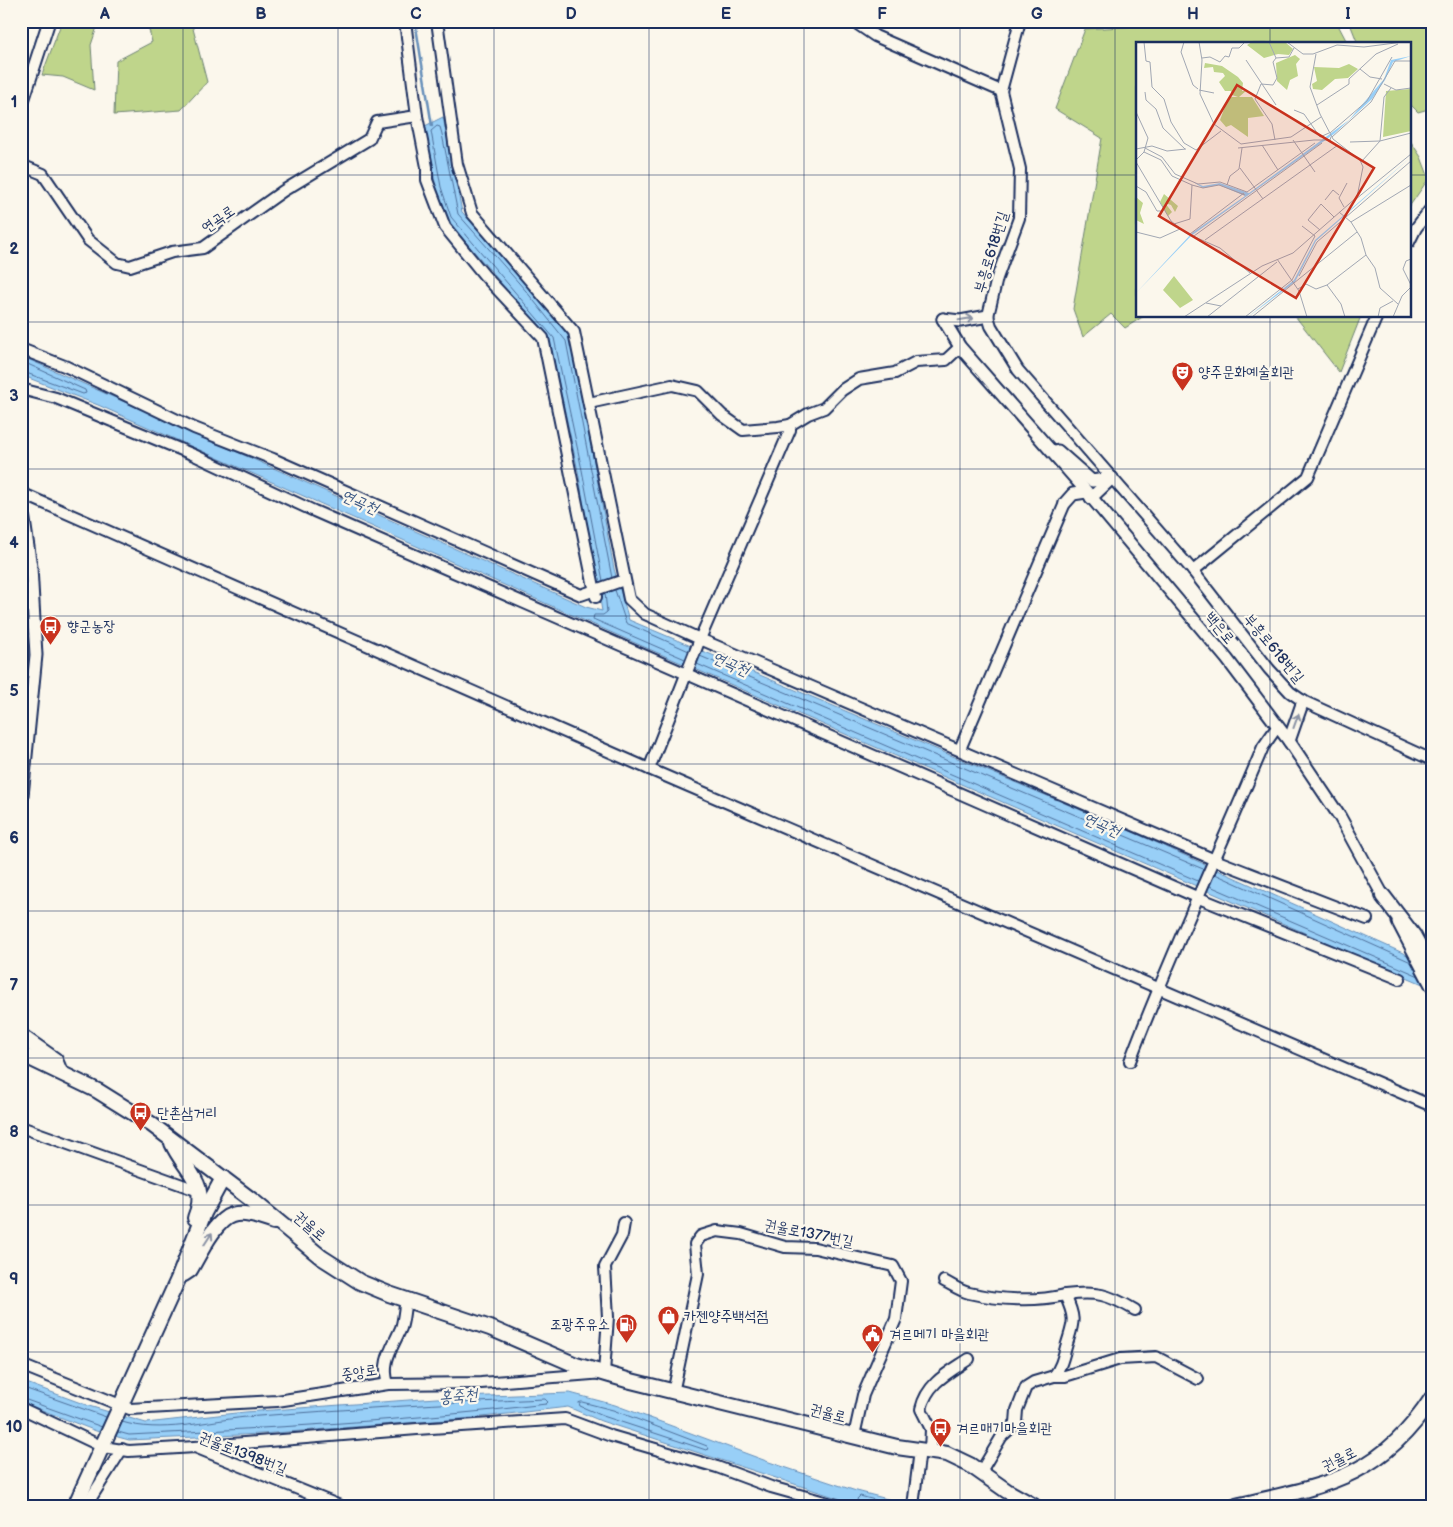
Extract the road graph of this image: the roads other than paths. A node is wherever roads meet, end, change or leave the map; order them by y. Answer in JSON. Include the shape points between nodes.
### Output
{"nodes":[{"id":1,"x":49,"y":21,"type":"edge"},
{"id":2,"x":405,"y":21,"type":"edge"},
{"id":3,"x":437,"y":21,"type":"edge"},
{"id":4,"x":853,"y":21,"type":"edge"},
{"id":5,"x":1020,"y":21,"type":"edge"},
{"id":6,"x":1001,"y":91,"type":"junction"},
{"id":7,"x":21,"y":106,"type":"edge"},
{"id":8,"x":417,"y":116,"type":"junction"},
{"id":9,"x":21,"y":165,"type":"edge"},
{"id":10,"x":1432,"y":207,"type":"edge"},
{"id":11,"x":1410,"y":240,"type":"edge"},
{"id":12,"x":988,"y":316,"type":"junction"},
{"id":13,"x":1375,"y":318,"type":"edge"},
{"id":14,"x":960,"y":347,"type":"junction"},
{"id":15,"x":21,"y":349,"type":"edge"},
{"id":16,"x":21,"y":389,"type":"edge"},
{"id":17,"x":590,"y":403,"type":"junction"},
{"id":18,"x":790,"y":424,"type":"junction"},
{"id":19,"x":1028,"y":425,"type":"junction"},
{"id":20,"x":1112,"y":478,"type":"junction"},
{"id":21,"x":21,"y":493,"type":"edge"},
{"id":22,"x":1089,"y":495,"type":"junction"},
{"id":23,"x":21,"y":500,"type":"edge"},
{"id":24,"x":1065,"y":502,"type":"joint"},
{"id":25,"x":1193,"y":571,"type":"junction"},
{"id":26,"x":624,"y":580,"type":"junction"},
{"id":27,"x":595,"y":593,"type":"junction"},
{"id":28,"x":700,"y":639,"type":"junction"},
{"id":29,"x":687,"y":675,"type":"junction"},
{"id":30,"x":1303,"y":702,"type":"junction"},
{"id":31,"x":1277,"y":727,"type":"junction"},
{"id":32,"x":1289,"y":741,"type":"junction"},
{"id":33,"x":960,"y":749,"type":"junction"},
{"id":34,"x":1432,"y":760,"type":"edge"},
{"id":35,"x":649,"y":769,"type":"junction"},
{"id":36,"x":21,"y":806,"type":"edge"},
{"id":37,"x":1215,"y":860,"type":"junction"},
{"id":38,"x":1383,"y":896,"type":"joint"},
{"id":39,"x":1199,"y":898,"type":"junction"},
{"id":40,"x":1367,"y":919,"type":"dead end"},
{"id":41,"x":1409,"y":936,"type":"junction"},
{"id":42,"x":1432,"y":969,"type":"edge"},
{"id":43,"x":1400,"y":979,"type":"dead end"},
{"id":44,"x":1432,"y":986,"type":"edge"},
{"id":45,"x":1157,"y":988,"type":"junction"},
{"id":46,"x":21,"y":1036,"type":"edge"},
{"id":47,"x":21,"y":1054,"type":"edge"},
{"id":48,"x":1130,"y":1061,"type":"dead end"},
{"id":49,"x":60,"y":1072,"type":"junction"},
{"id":50,"x":1432,"y":1106,"type":"edge"},
{"id":51,"x":21,"y":1127,"type":"edge"},
{"id":52,"x":170,"y":1138,"type":"junction"},
{"id":53,"x":223,"y":1178,"type":"junction"},
{"id":54,"x":199,"y":1191,"type":"junction"},
{"id":55,"x":281,"y":1224,"type":"junction"},
{"id":56,"x":624,"y":1224,"type":"dead end"},
{"id":57,"x":179,"y":1277,"type":"junction"},
{"id":58,"x":944,"y":1282,"type":"dead end"},
{"id":59,"x":1065,"y":1296,"type":"junction"},
{"id":60,"x":406,"y":1300,"type":"junction"},
{"id":61,"x":1135,"y":1310,"type":"dead end"},
{"id":62,"x":969,"y":1359,"type":"dead end"},
{"id":63,"x":21,"y":1365,"type":"edge"},
{"id":64,"x":604,"y":1373,"type":"junction"},
{"id":65,"x":1054,"y":1376,"type":"junction"},
{"id":66,"x":1198,"y":1379,"type":"dead end"},
{"id":67,"x":388,"y":1384,"type":"junction"},
{"id":68,"x":673,"y":1393,"type":"junction"},
{"id":69,"x":1432,"y":1398,"type":"edge"},
{"id":70,"x":120,"y":1407,"type":"junction"},
{"id":71,"x":21,"y":1408,"type":"edge"},
{"id":72,"x":854,"y":1436,"type":"junction"},
{"id":73,"x":104,"y":1443,"type":"junction"},
{"id":74,"x":195,"y":1447,"type":"junction"},
{"id":75,"x":122,"y":1450,"type":"junction"},
{"id":76,"x":925,"y":1451,"type":"junction"},
{"id":77,"x":980,"y":1473,"type":"junction"},
{"id":78,"x":914,"y":1500,"type":"edge"},
{"id":79,"x":81,"y":1501,"type":"edge"},
{"id":80,"x":99,"y":1506,"type":"edge"},
{"id":81,"x":340,"y":1506,"type":"edge"},
{"id":82,"x":839,"y":1506,"type":"edge"},
{"id":83,"x":1034,"y":1506,"type":"edge"},
{"id":84,"x":1236,"y":1506,"type":"edge"}],
"edges":[{"from":1,"to":7,"type":"street"},
{"from":2,"to":8,"type":"street"},
{"from":3,"to":17,"type":"street","via":[[457,164],[472,213],[574,332]]},
{"from":4,"to":6,"type":"street","via":[[875,36]]},
{"from":5,"to":6,"type":"street","name":"부흥로618번길"},
{"from":6,"to":12,"type":"street","name":"부흥로618번길","via":[[1020,169],[1020,218],[997,278]]},
{"from":8,"to":9,"type":"street","name":"연곡로","via":[[377,122],[369,139],[283,191],[203,248],[172,252],[130,266],[117,263],[88,240],[44,174]]},
{"from":8,"to":27,"type":"street","via":[[427,180],[445,227],[484,275],[543,338]]},
{"from":10,"to":11,"type":"street"},
{"from":14,"to":12,"type":"street","name":"백은로","one_way":true,"via":[[943,319],[960,321]]},
{"from":12,"to":20,"type":"street","name":"부흥로618번길","via":[[1018,370]]},
{"from":13,"to":25,"type":"street","via":[[1308,477]]},
{"from":14,"to":18,"type":"street","via":[[946,360],[916,362],[895,373],[859,379],[824,408]]},
{"from":14,"to":19,"type":"street","name":"백은로"},
{"from":15,"to":27,"type":"street","via":[[67,367],[194,428],[272,459],[580,595]]},
{"from":16,"to":29,"type":"street","via":[[56,398],[194,455]]},
{"from":17,"to":18,"type":"street","via":[[672,385],[698,391],[743,430]]},
{"from":17,"to":26,"type":"street"},
{"from":18,"to":28,"type":"street"},
{"from":19,"to":20,"type":"street","via":[[1092,481]]},
{"from":19,"to":22,"type":"street","name":"백은로"},
{"from":20,"to":22,"type":"street"},
{"from":20,"to":25,"type":"street","name":"부흥로618번길"},
{"from":21,"to":35,"type":"street"},
{"from":22,"to":24,"type":"street","via":[[1073,494]]},
{"from":22,"to":31,"type":"street","name":"백은로","via":[[1227,659]]},
{"from":23,"to":36,"type":"street","via":[[31,567],[36,654]]},
{"from":24,"to":33,"type":"street"},
{"from":25,"to":30,"type":"street","name":"부흥로618번길","via":[[1269,669]]},
{"from":26,"to":27,"type":"street"},
{"from":26,"to":28,"type":"street","via":[[629,599],[645,614]]},
{"from":28,"to":29,"type":"street"},
{"from":28,"to":33,"type":"street"},
{"from":29,"to":35,"type":"street"},
{"from":29,"to":39,"type":"street"},
{"from":32,"to":30,"type":"street","one_way":true},
{"from":30,"to":34,"type":"street","name":"부흥로618번길"},
{"from":31,"to":32,"type":"street","name":"백은로"},
{"from":31,"to":37,"type":"street","via":[[1263,747]]},
{"from":32,"to":38,"type":"street","name":"백은로","via":[[1340,817]]},
{"from":33,"to":37,"type":"street"},
{"from":35,"to":45,"type":"street"},
{"from":37,"to":39,"type":"street"},
{"from":37,"to":40,"type":"street"},
{"from":38,"to":41,"type":"main road"},
{"from":39,"to":43,"type":"street"},
{"from":39,"to":45,"type":"street"},
{"from":41,"to":42,"type":"main road"},
{"from":41,"to":44,"type":"street"},
{"from":45,"to":48,"type":"street"},
{"from":45,"to":50,"type":"street"},
{"from":46,"to":49,"type":"main road","via":[[55,1060]]},
{"from":47,"to":49,"type":"main road","name":"권율로"},
{"from":49,"to":52,"type":"main road","name":"권율로","via":[[98,1091]]},
{"from":51,"to":54,"type":"street"},
{"from":52,"to":53,"type":"main road","name":"권율로"},
{"from":52,"to":54,"type":"main road","via":[[177,1154],[194,1175]]},
{"from":53,"to":55,"type":"main road","name":"권율로"},
{"from":53,"to":57,"type":"main road","via":[[204,1213]]},
{"from":54,"to":57,"type":"main road","via":[[199,1207],[184,1249]]},
{"from":57,"to":55,"type":"main road","one_way":true,"via":[[190,1270],[221,1221],[232,1215],[252,1216]]},
{"from":55,"to":60,"type":"main road","name":"권율로","via":[[335,1267],[360,1282]]},
{"from":56,"to":64,"type":"street","via":[[605,1267],[608,1317]]},
{"from":57,"to":70,"type":"main road"},
{"from":58,"to":59,"type":"street","via":[[967,1293],[1006,1298]]},
{"from":59,"to":61,"type":"street","via":[[1095,1293],[1111,1296]]},
{"from":59,"to":65,"type":"street","via":[[1072,1309],[1073,1329]]},
{"from":60,"to":64,"type":"main road","name":"권율로","via":[[468,1319],[576,1365]]},
{"from":60,"to":67,"type":"street","via":[[402,1326],[384,1370]]},
{"from":62,"to":76,"type":"street","via":[[941,1377],[926,1393],[921,1409],[931,1430]]},
{"from":63,"to":70,"type":"street","name":"중앙로"},
{"from":64,"to":67,"type":"street","name":"중앙로","via":[[480,1383]]},
{"from":64,"to":68,"type":"main road","name":"권율로"},
{"from":65,"to":66,"type":"street","via":[[1065,1376],[1120,1359],[1156,1357]]},
{"from":65,"to":77,"type":"street","via":[[1026,1387],[1016,1422],[1002,1436]]},
{"from":67,"to":70,"type":"street","name":"중앙로","via":[[277,1401],[163,1409]]},
{"from":68,"to":72,"type":"main road","name":"권율로"},
{"from":68,"to":72,"type":"street","name":"권율로1377번길","via":[[698,1274],[695,1244],[701,1236],[717,1231],[741,1234],[785,1246],[815,1248],[893,1266],[901,1281],[896,1319],[863,1394]]},
{"from":69,"to":84,"type":"main road","name":"권율로","via":[[1402,1435],[1358,1470],[1317,1488]]},
{"from":70,"to":73,"type":"main road"},
{"from":71,"to":73,"type":"street","name":"권율로1398번길"},
{"from":72,"to":76,"type":"main road","name":"권율로"},
{"from":73,"to":75,"type":"street","name":"권율로1398번길"},
{"from":73,"to":79,"type":"main road"},
{"from":74,"to":75,"type":"street","name":"권율로1398번길"},
{"from":74,"to":81,"type":"street","name":"권율로1398번길"},
{"from":74,"to":82,"type":"street","via":[[565,1419],[717,1467],[771,1488]]},
{"from":75,"to":79,"type":"street"},
{"from":76,"to":77,"type":"main road","name":"권율로","via":[[953,1456]]},
{"from":76,"to":78,"type":"street","via":[[914,1487]]},
{"from":77,"to":83,"type":"main road","name":"권율로"},
{"from":79,"to":80,"type":"street"}]}
